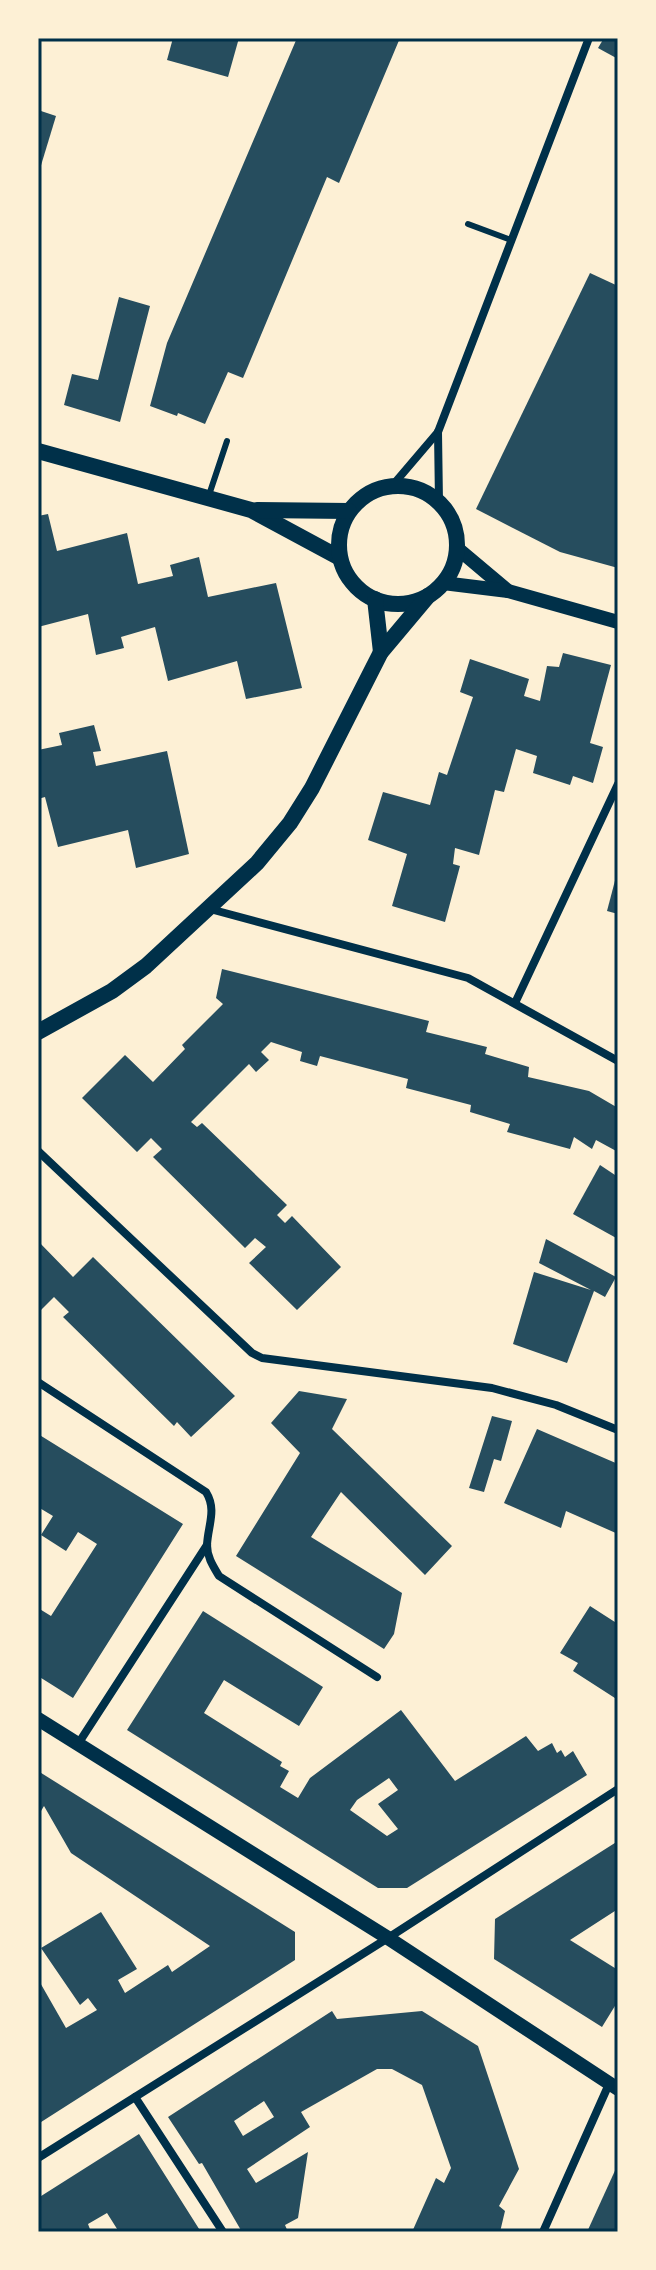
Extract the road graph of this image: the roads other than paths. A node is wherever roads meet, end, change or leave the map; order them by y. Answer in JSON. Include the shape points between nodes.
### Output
{"nodes":[{"id":1,"x":589,"y":38,"type":"edge"},
{"id":2,"x":468,"y":224,"type":"dead end"},
{"id":3,"x":511,"y":240,"type":"junction"},
{"id":4,"x":438,"y":432,"type":"junction"},
{"id":5,"x":227,"y":441,"type":"dead end"},
{"id":6,"x":38,"y":451,"type":"edge"},
{"id":7,"x":392,"y":486,"type":"junction"},
{"id":8,"x":208,"y":498,"type":"junction"},
{"id":9,"x":439,"y":503,"type":"junction"},
{"id":10,"x":251,"y":510,"type":"junction"},
{"id":11,"x":349,"y":511,"type":"junction"},
{"id":12,"x":457,"y":548,"type":"junction"},
{"id":13,"x":340,"y":558,"type":"junction"},
{"id":14,"x":443,"y":583,"type":"junction"},
{"id":15,"x":508,"y":591,"type":"junction"},
{"id":16,"x":428,"y":596,"type":"junction"},
{"id":17,"x":375,"y":599,"type":"junction"},
{"id":18,"x":618,"y":622,"type":"edge"},
{"id":19,"x":381,"y":652,"type":"junction"},
{"id":20,"x":618,"y":784,"type":"edge"},
{"id":21,"x":210,"y":909,"type":"junction"},
{"id":22,"x":515,"y":1003,"type":"junction"},
{"id":23,"x":38,"y":1032,"type":"edge"},
{"id":24,"x":618,"y":1061,"type":"edge"},
{"id":25,"x":38,"y":1151,"type":"edge"},
{"id":26,"x":38,"y":1382,"type":"edge"},
{"id":27,"x":618,"y":1430,"type":"edge"},
{"id":28,"x":207,"y":1544,"type":"junction"},
{"id":29,"x":377,"y":1677,"type":"dead end"},
{"id":30,"x":38,"y":1719,"type":"edge"},
{"id":31,"x":78,"y":1744,"type":"junction"},
{"id":32,"x":618,"y":1789,"type":"edge"},
{"id":33,"x":388,"y":1938,"type":"junction"},
{"id":34,"x":613,"y":2087,"type":"edge"},
{"id":35,"x":135,"y":2097,"type":"junction"},
{"id":36,"x":38,"y":2158,"type":"edge"},
{"id":37,"x":223,"y":2232,"type":"edge"},
{"id":38,"x":543,"y":2232,"type":"edge"}],
"edges":[{"from":1,"to":3,"type":"street"},
{"from":2,"to":3,"type":"lane"},
{"from":3,"to":4,"type":"street"},
{"from":4,"to":7,"type":"street"},
{"from":4,"to":9,"type":"street"},
{"from":5,"to":8,"type":"lane"},
{"from":6,"to":8,"type":"main road"},
{"from":7,"to":9,"type":"main road","via":[[417,490]]},
{"from":7,"to":11,"type":"main road","via":[[361,499]]},
{"from":8,"to":10,"type":"main road"},
{"from":9,"to":12,"type":"main road","via":[[452,523]]},
{"from":10,"to":11,"type":"main road"},
{"from":10,"to":13,"type":"main road"},
{"from":11,"to":13,"type":"main road","via":[[342,526]]},
{"from":12,"to":14,"type":"main road"},
{"from":12,"to":15,"type":"street"},
{"from":13,"to":17,"type":"main road","via":[[347,575]]},
{"from":14,"to":15,"type":"street"},
{"from":14,"to":16,"type":"main road"},
{"from":15,"to":18,"type":"street"},
{"from":16,"to":17,"type":"main road","via":[[393,604]]},
{"from":16,"to":19,"type":"main road"},
{"from":17,"to":19,"type":"main road"},
{"from":19,"to":21,"type":"main road","via":[[290,823]]},
{"from":20,"to":22,"type":"street"},
{"from":21,"to":22,"type":"street","via":[[468,978]]},
{"from":21,"to":23,"type":"main road","via":[[112,991]]},
{"from":22,"to":24,"type":"street"},
{"from":25,"to":27,"type":"street","via":[[262,1358],[492,1388],[556,1405]]},
{"from":26,"to":28,"type":"street","via":[[206,1492],[213,1513]]},
{"from":28,"to":29,"type":"street","via":[[219,1576]]},
{"from":28,"to":31,"type":"street"},
{"from":30,"to":31,"type":"street"},
{"from":31,"to":33,"type":"street"},
{"from":32,"to":33,"type":"street"},
{"from":33,"to":34,"type":"street"},
{"from":33,"to":35,"type":"street"},
{"from":34,"to":38,"type":"street"},
{"from":35,"to":36,"type":"street"},
{"from":35,"to":37,"type":"street"}]}
